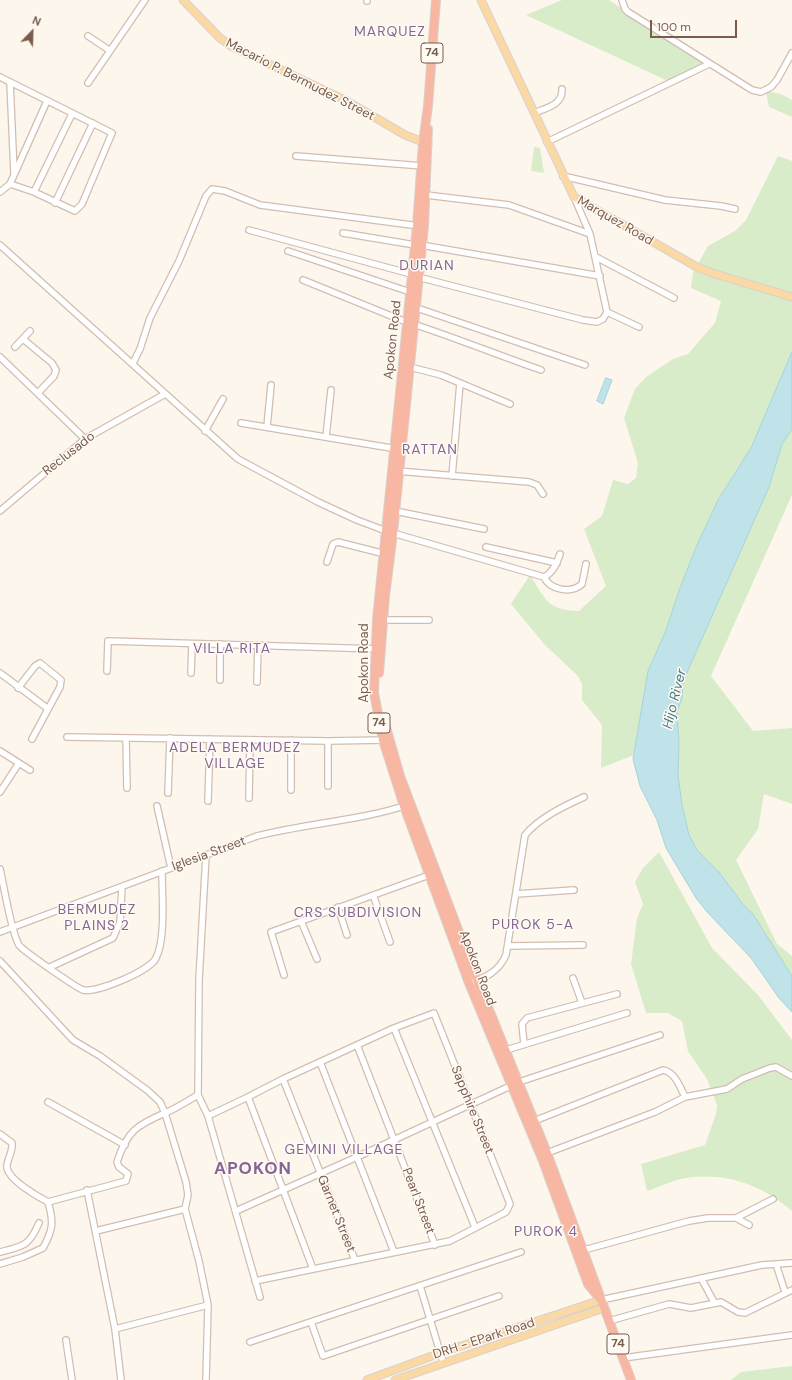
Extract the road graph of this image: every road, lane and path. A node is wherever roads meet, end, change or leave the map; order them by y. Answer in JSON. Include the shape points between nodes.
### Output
{"nodes":[{"id":1,"x":144,"y":0,"type":"edge"},
{"id":2,"x":183,"y":0,"type":"edge"},
{"id":3,"x":436,"y":0,"type":"edge"},
{"id":4,"x":481,"y":0,"type":"edge"},
{"id":5,"x":622,"y":0,"type":"edge"},
{"id":6,"x":88,"y":36,"type":"dead end"},
{"id":7,"x":109,"y":50,"type":"junction"},
{"id":8,"x":792,"y":53,"type":"edge"},
{"id":9,"x":709,"y":64,"type":"junction"},
{"id":10,"x":0,"y":77,"type":"edge"},
{"id":11,"x":10,"y":82,"type":"junction"},
{"id":12,"x":88,"y":83,"type":"dead end"},
{"id":13,"x":562,"y":89,"type":"dead end"},
{"id":14,"x":47,"y":101,"type":"junction"},
{"id":15,"x":534,"y":113,"type":"junction"},
{"id":16,"x":72,"y":114,"type":"junction"},
{"id":17,"x":93,"y":123,"type":"junction"},
{"id":18,"x":547,"y":142,"type":"junction"},
{"id":19,"x":426,"y":143,"type":"junction"},
{"id":20,"x":296,"y":156,"type":"dead end"},
{"id":21,"x":424,"y":166,"type":"junction"},
{"id":22,"x":15,"y":176,"type":"junction"},
{"id":23,"x":563,"y":176,"type":"junction"},
{"id":24,"x":10,"y":184,"type":"junction"},
{"id":25,"x":0,"y":192,"type":"edge"},
{"id":26,"x":34,"y":192,"type":"junction"},
{"id":27,"x":426,"y":195,"type":"junction"},
{"id":28,"x":574,"y":197,"type":"junction"},
{"id":29,"x":55,"y":203,"type":"junction"},
{"id":30,"x":735,"y":210,"type":"dead end"},
{"id":31,"x":420,"y":226,"type":"junction"},
{"id":32,"x":249,"y":230,"type":"dead end"},
{"id":33,"x":343,"y":233,"type":"dead end"},
{"id":34,"x":590,"y":234,"type":"junction"},
{"id":35,"x":0,"y":245,"type":"edge"},
{"id":36,"x":418,"y":245,"type":"junction"},
{"id":37,"x":288,"y":251,"type":"dead end"},
{"id":38,"x":596,"y":257,"type":"junction"},
{"id":39,"x":414,"y":275,"type":"junction"},
{"id":40,"x":600,"y":276,"type":"junction"},
{"id":41,"x":303,"y":280,"type":"dead end"},
{"id":42,"x":410,"y":292,"type":"junction"},
{"id":43,"x":792,"y":297,"type":"edge"},
{"id":44,"x":674,"y":298,"type":"dead end"},
{"id":45,"x":414,"y":307,"type":"junction"},
{"id":46,"x":607,"y":312,"type":"junction"},
{"id":47,"x":409,"y":323,"type":"junction"},
{"id":48,"x":639,"y":327,"type":"dead end"},
{"id":49,"x":30,"y":331,"type":"dead end"},
{"id":50,"x":23,"y":339,"type":"junction"},
{"id":51,"x":15,"y":347,"type":"dead end"},
{"id":52,"x":0,"y":357,"type":"edge"},
{"id":53,"x":5,"y":362,"type":"junction"},
{"id":54,"x":133,"y":363,"type":"junction"},
{"id":55,"x":585,"y":365,"type":"dead end"},
{"id":56,"x":405,"y":366,"type":"junction"},
{"id":57,"x":0,"y":367,"type":"edge"},
{"id":58,"x":540,"y":370,"type":"dead end"},
{"id":59,"x":460,"y":383,"type":"junction"},
{"id":60,"x":271,"y":385,"type":"dead end"},
{"id":61,"x":331,"y":390,"type":"dead end"},
{"id":62,"x":38,"y":393,"type":"junction"},
{"id":63,"x":165,"y":394,"type":"junction"},
{"id":64,"x":222,"y":399,"type":"dead end"},
{"id":65,"x":510,"y":404,"type":"dead end"},
{"id":66,"x":241,"y":423,"type":"dead end"},
{"id":67,"x":267,"y":427,"type":"junction"},
{"id":68,"x":205,"y":431,"type":"junction"},
{"id":69,"x":326,"y":437,"type":"junction"},
{"id":70,"x":85,"y":439,"type":"junction"},
{"id":71,"x":397,"y":449,"type":"junction"},
{"id":72,"x":395,"y":471,"type":"junction"},
{"id":73,"x":452,"y":476,"type":"junction"},
{"id":74,"x":543,"y":494,"type":"dead end"},
{"id":75,"x":0,"y":511,"type":"edge"},
{"id":76,"x":395,"y":511,"type":"junction"},
{"id":77,"x":484,"y":529,"type":"dead end"},
{"id":78,"x":390,"y":532,"type":"junction"},
{"id":79,"x":486,"y":547,"type":"dead end"},
{"id":80,"x":560,"y":554,"type":"dead end"},
{"id":81,"x":386,"y":555,"type":"junction"},
{"id":82,"x":327,"y":562,"type":"dead end"},
{"id":83,"x":557,"y":563,"type":"junction"},
{"id":84,"x":586,"y":564,"type":"dead end"},
{"id":85,"x":544,"y":576,"type":"junction"},
{"id":86,"x":383,"y":620,"type":"junction"},
{"id":87,"x":429,"y":620,"type":"dead end"},
{"id":88,"x":192,"y":644,"type":"junction"},
{"id":89,"x":220,"y":644,"type":"junction"},
{"id":90,"x":258,"y":646,"type":"junction"},
{"id":91,"x":378,"y":648,"type":"junction"},
{"id":92,"x":107,"y":671,"type":"dead end"},
{"id":93,"x":0,"y":673,"type":"edge"},
{"id":94,"x":191,"y":673,"type":"dead end"},
{"id":95,"x":220,"y":680,"type":"dead end"},
{"id":96,"x":257,"y":682,"type":"dead end"},
{"id":97,"x":18,"y":688,"type":"junction"},
{"id":98,"x":47,"y":708,"type":"junction"},
{"id":99,"x":67,"y":737,"type":"dead end"},
{"id":100,"x":126,"y":738,"type":"junction"},
{"id":101,"x":170,"y":738,"type":"junction"},
{"id":102,"x":32,"y":739,"type":"dead end"},
{"id":103,"x":210,"y":739,"type":"junction"},
{"id":104,"x":250,"y":740,"type":"junction"},
{"id":105,"x":291,"y":740,"type":"junction"},
{"id":106,"x":386,"y":740,"type":"junction"},
{"id":107,"x":328,"y":741,"type":"junction"},
{"id":108,"x":0,"y":751,"type":"edge"},
{"id":109,"x":19,"y":763,"type":"junction"},
{"id":110,"x":30,"y":770,"type":"dead end"},
{"id":111,"x":328,"y":786,"type":"dead end"},
{"id":112,"x":127,"y":788,"type":"dead end"},
{"id":113,"x":290,"y":790,"type":"dead end"},
{"id":114,"x":0,"y":792,"type":"edge"},
{"id":115,"x":168,"y":793,"type":"dead end"},
{"id":116,"x":584,"y":796,"type":"dead end"},
{"id":117,"x":249,"y":798,"type":"dead end"},
{"id":118,"x":208,"y":801,"type":"dead end"},
{"id":119,"x":408,"y":805,"type":"junction"},
{"id":120,"x":157,"y":806,"type":"dead end"},
{"id":121,"x":206,"y":855,"type":"junction"},
{"id":122,"x":171,"y":868,"type":"junction"},
{"id":123,"x":0,"y":869,"type":"edge"},
{"id":124,"x":162,"y":871,"type":"junction"},
{"id":125,"x":434,"y":873,"type":"junction"},
{"id":126,"x":122,"y":887,"type":"junction"},
{"id":127,"x":574,"y":890,"type":"dead end"},
{"id":128,"x":516,"y":894,"type":"junction"},
{"id":129,"x":373,"y":895,"type":"junction"},
{"id":130,"x":338,"y":907,"type":"junction"},
{"id":131,"x":301,"y":921,"type":"junction"},
{"id":132,"x":14,"y":928,"type":"junction"},
{"id":133,"x":0,"y":932,"type":"edge"},
{"id":134,"x":347,"y":935,"type":"dead end"},
{"id":135,"x":390,"y":942,"type":"dead end"},
{"id":136,"x":583,"y":945,"type":"dead end"},
{"id":137,"x":508,"y":946,"type":"junction"},
{"id":138,"x":317,"y":960,"type":"dead end"},
{"id":139,"x":0,"y":961,"type":"edge"},
{"id":140,"x":50,"y":967,"type":"junction"},
{"id":141,"x":284,"y":975,"type":"dead end"},
{"id":142,"x":573,"y":978,"type":"dead end"},
{"id":143,"x":473,"y":982,"type":"junction"},
{"id":144,"x":617,"y":994,"type":"dead end"},
{"id":145,"x":582,"y":1003,"type":"junction"},
{"id":146,"x":627,"y":1013,"type":"dead end"},
{"id":147,"x":394,"y":1028,"type":"junction"},
{"id":148,"x":660,"y":1035,"type":"dead end"},
{"id":149,"x":524,"y":1044,"type":"junction"},
{"id":150,"x":357,"y":1045,"type":"junction"},
{"id":151,"x":506,"y":1050,"type":"junction"},
{"id":152,"x":498,"y":1053,"type":"junction"},
{"id":153,"x":320,"y":1062,"type":"junction"},
{"id":154,"x":792,"y":1076,"type":"edge"},
{"id":155,"x":283,"y":1078,"type":"junction"},
{"id":156,"x":516,"y":1083,"type":"junction"},
{"id":157,"x":198,"y":1095,"type":"junction"},
{"id":158,"x":248,"y":1097,"type":"junction"},
{"id":159,"x":685,"y":1097,"type":"junction"},
{"id":160,"x":48,"y":1102,"type":"dead end"},
{"id":161,"x":470,"y":1105,"type":"junction"},
{"id":162,"x":165,"y":1113,"type":"junction"},
{"id":163,"x":208,"y":1116,"type":"junction"},
{"id":164,"x":534,"y":1121,"type":"junction"},
{"id":165,"x":432,"y":1123,"type":"junction"},
{"id":166,"x":0,"y":1134,"type":"edge"},
{"id":167,"x":394,"y":1140,"type":"junction"},
{"id":168,"x":125,"y":1145,"type":"junction"},
{"id":169,"x":547,"y":1154,"type":"junction"},
{"id":170,"x":357,"y":1158,"type":"junction"},
{"id":171,"x":320,"y":1174,"type":"junction"},
{"id":172,"x":284,"y":1189,"type":"junction"},
{"id":173,"x":87,"y":1190,"type":"junction"},
{"id":174,"x":773,"y":1199,"type":"dead end"},
{"id":175,"x":48,"y":1202,"type":"junction"},
{"id":176,"x":185,"y":1209,"type":"junction"},
{"id":177,"x":236,"y":1211,"type":"junction"},
{"id":178,"x":736,"y":1218,"type":"junction"},
{"id":179,"x":39,"y":1223,"type":"dead end"},
{"id":180,"x":749,"y":1225,"type":"dead end"},
{"id":181,"x":475,"y":1227,"type":"junction"},
{"id":182,"x":96,"y":1231,"type":"junction"},
{"id":183,"x":435,"y":1245,"type":"junction"},
{"id":184,"x":584,"y":1250,"type":"junction"},
{"id":185,"x":0,"y":1252,"type":"edge"},
{"id":186,"x":394,"y":1252,"type":"junction"},
{"id":187,"x":521,"y":1252,"type":"dead end"},
{"id":188,"x":355,"y":1260,"type":"junction"},
{"id":189,"x":790,"y":1263,"type":"dead end"},
{"id":190,"x":0,"y":1264,"type":"edge"},
{"id":191,"x":776,"y":1264,"type":"junction"},
{"id":192,"x":314,"y":1269,"type":"junction"},
{"id":193,"x":701,"y":1278,"type":"junction"},
{"id":194,"x":255,"y":1281,"type":"junction"},
{"id":195,"x":420,"y":1286,"type":"junction"},
{"id":196,"x":792,"y":1290,"type":"edge"},
{"id":197,"x":785,"y":1292,"type":"junction"},
{"id":198,"x":499,"y":1296,"type":"dead end"},
{"id":199,"x":260,"y":1297,"type":"dead end"},
{"id":200,"x":714,"y":1302,"type":"junction"},
{"id":201,"x":602,"y":1304,"type":"junction"},
{"id":202,"x":208,"y":1305,"type":"junction"},
{"id":203,"x":430,"y":1319,"type":"junction"},
{"id":204,"x":609,"y":1321,"type":"junction"},
{"id":205,"x":311,"y":1322,"type":"junction"},
{"id":206,"x":115,"y":1329,"type":"junction"},
{"id":207,"x":792,"y":1335,"type":"edge"},
{"id":208,"x":66,"y":1340,"type":"dead end"},
{"id":209,"x":250,"y":1342,"type":"dead end"},
{"id":210,"x":440,"y":1353,"type":"junction"},
{"id":211,"x":623,"y":1358,"type":"junction"},
{"id":212,"x":443,"y":1362,"type":"junction"},
{"id":213,"x":72,"y":1380,"type":"edge"},
{"id":214,"x":121,"y":1380,"type":"edge"},
{"id":215,"x":206,"y":1380,"type":"edge"},
{"id":216,"x":368,"y":1380,"type":"edge"},
{"id":217,"x":395,"y":1380,"type":"edge"},
{"id":218,"x":631,"y":1380,"type":"edge"}],
"edges":[{"from":1,"to":7,"type":"street"},
{"from":2,"to":19,"type":"main road","name":"Macario P. Bermudez Street","via":[[231,46],[345,100],[405,135]]},
{"from":3,"to":19,"type":"highway","name":"Apokon Road","number":"74"},
{"from":4,"to":15,"type":"main road","name":"Marquez Road"},
{"from":5,"to":9,"type":"street","via":[[628,12]]},
{"from":6,"to":7,"type":"street"},
{"from":7,"to":12,"type":"street"},
{"from":8,"to":9,"type":"street","via":[[777,80],[761,92],[752,90]]},
{"from":9,"to":18,"type":"street"},
{"from":10,"to":11,"type":"street"},
{"from":11,"to":14,"type":"street"},
{"from":11,"to":22,"type":"street"},
{"from":13,"to":15,"type":"street","via":[[558,102]]},
{"from":14,"to":16,"type":"street"},
{"from":14,"to":22,"type":"street"},
{"from":15,"to":18,"type":"main road","name":"Marquez Road"},
{"from":16,"to":17,"type":"street"},
{"from":16,"to":26,"type":"street"},
{"from":17,"to":29,"type":"street"},
{"from":17,"to":29,"type":"street","via":[[112,133],[82,204],[75,211]]},
{"from":18,"to":23,"type":"main road","name":"Marquez Road"},
{"from":19,"to":21,"type":"highway","name":"Apokon Road","number":"74"},
{"from":20,"to":21,"type":"street"},
{"from":21,"to":27,"type":"highway","name":"Apokon Road","number":"74"},
{"from":21,"to":31,"type":"highway","name":"Apokon Road","number":"74"},
{"from":22,"to":24,"type":"street"},
{"from":23,"to":28,"type":"main road","name":"Marquez Road"},
{"from":23,"to":30,"type":"street","via":[[666,200]]},
{"from":24,"to":25,"type":"street"},
{"from":24,"to":26,"type":"street"},
{"from":26,"to":29,"type":"street"},
{"from":27,"to":31,"type":"highway","name":"Apokon Road","number":"74"},
{"from":27,"to":34,"type":"street","via":[[509,205]]},
{"from":28,"to":34,"type":"street"},
{"from":28,"to":43,"type":"main road","name":"Marquez Road","via":[[697,267]]},
{"from":31,"to":36,"type":"highway","name":"Apokon Road","number":"74"},
{"from":31,"to":54,"type":"street","via":[[260,205],[212,189],[206,196],[179,261],[150,318]]},
{"from":32,"to":39,"type":"street"},
{"from":33,"to":36,"type":"street"},
{"from":34,"to":38,"type":"street"},
{"from":35,"to":54,"type":"street"},
{"from":36,"to":39,"type":"highway","name":"Apokon Road","number":"74"},
{"from":36,"to":40,"type":"street"},
{"from":37,"to":42,"type":"street"},
{"from":38,"to":40,"type":"street"},
{"from":38,"to":44,"type":"street"},
{"from":39,"to":42,"type":"highway","name":"Apokon Road","number":"74"},
{"from":39,"to":45,"type":"highway","name":"Apokon Road","number":"74"},
{"from":39,"to":46,"type":"street","via":[[583,320],[597,322],[603,319]]},
{"from":40,"to":46,"type":"street"},
{"from":41,"to":47,"type":"street"},
{"from":42,"to":47,"type":"highway","name":"Apokon Road","number":"74"},
{"from":45,"to":47,"type":"highway","name":"Apokon Road","number":"74"},
{"from":45,"to":55,"type":"street"},
{"from":46,"to":48,"type":"street"},
{"from":47,"to":56,"type":"highway","name":"Apokon Road","number":"74"},
{"from":47,"to":58,"type":"street"},
{"from":49,"to":50,"type":"street"},
{"from":50,"to":51,"type":"street"},
{"from":50,"to":62,"type":"street","via":[[52,363],[56,370],[54,376]]},
{"from":52,"to":53,"type":"street"},
{"from":53,"to":57,"type":"street"},
{"from":53,"to":62,"type":"street"},
{"from":54,"to":63,"type":"street"},
{"from":56,"to":59,"type":"street","via":[[441,375]]},
{"from":56,"to":71,"type":"highway","name":"Apokon Road","number":"74"},
{"from":59,"to":65,"type":"street"},
{"from":59,"to":73,"type":"street"},
{"from":60,"to":67,"type":"street"},
{"from":61,"to":69,"type":"street"},
{"from":62,"to":70,"type":"street"},
{"from":63,"to":68,"type":"street"},
{"from":63,"to":70,"type":"street","name":"Reclusado"},
{"from":64,"to":68,"type":"street"},
{"from":66,"to":67,"type":"street"},
{"from":67,"to":69,"type":"street"},
{"from":68,"to":78,"type":"street","via":[[243,462],[339,512]]},
{"from":69,"to":71,"type":"street"},
{"from":70,"to":75,"type":"street","name":"Reclusado"},
{"from":71,"to":72,"type":"highway","name":"Apokon Road","number":"74"},
{"from":72,"to":73,"type":"street"},
{"from":72,"to":76,"type":"highway","name":"Apokon Road","number":"74"},
{"from":72,"to":78,"type":"highway","name":"Apokon Road","number":"74"},
{"from":73,"to":74,"type":"street","via":[[529,482],[537,486]]},
{"from":76,"to":77,"type":"street"},
{"from":76,"to":78,"type":"highway","name":"Apokon Road","number":"74"},
{"from":78,"to":81,"type":"highway","name":"Apokon Road","number":"74"},
{"from":78,"to":85,"type":"street"},
{"from":79,"to":83,"type":"street"},
{"from":80,"to":83,"type":"street"},
{"from":81,"to":82,"type":"street","via":[[338,542],[333,544]]},
{"from":81,"to":86,"type":"highway","name":"Apokon Road","number":"74"},
{"from":81,"to":91,"type":"highway","name":"Apokon Road","number":"74"},
{"from":83,"to":85,"type":"street","via":[[548,575]]},
{"from":84,"to":85,"type":"street","via":[[582,584],[573,589],[558,588],[548,583]]},
{"from":86,"to":87,"type":"street"},
{"from":86,"to":91,"type":"highway","name":"Apokon Road","number":"74"},
{"from":88,"to":89,"type":"street"},
{"from":88,"to":92,"type":"street","via":[[108,641]]},
{"from":88,"to":94,"type":"street"},
{"from":89,"to":90,"type":"street"},
{"from":89,"to":95,"type":"street"},
{"from":90,"to":91,"type":"street"},
{"from":90,"to":96,"type":"street"},
{"from":91,"to":106,"type":"highway","name":"Apokon Road","number":"74","via":[[379,692]]},
{"from":93,"to":97,"type":"street"},
{"from":97,"to":98,"type":"street"},
{"from":97,"to":98,"type":"street","via":[[37,664],[43,665],[59,677],[61,683]]},
{"from":98,"to":102,"type":"street"},
{"from":99,"to":100,"type":"street"},
{"from":100,"to":101,"type":"street"},
{"from":100,"to":112,"type":"street"},
{"from":101,"to":103,"type":"street"},
{"from":101,"to":115,"type":"street"},
{"from":103,"to":104,"type":"street"},
{"from":103,"to":118,"type":"street"},
{"from":104,"to":105,"type":"street"},
{"from":104,"to":117,"type":"street"},
{"from":105,"to":107,"type":"street"},
{"from":105,"to":113,"type":"street"},
{"from":106,"to":107,"type":"street"},
{"from":106,"to":119,"type":"highway","name":"Apokon Road","number":"74"},
{"from":107,"to":111,"type":"street"},
{"from":108,"to":109,"type":"street"},
{"from":109,"to":110,"type":"street"},
{"from":109,"to":114,"type":"street"},
{"from":116,"to":128,"type":"street","via":[[558,810],[525,835]]},
{"from":119,"to":121,"type":"street","name":"Iglesia Street","via":[[363,816],[275,831]]},
{"from":119,"to":125,"type":"highway","name":"Apokon Road","number":"74"},
{"from":120,"to":122,"type":"street"},
{"from":121,"to":122,"type":"street","name":"Iglesia Street"},
{"from":121,"to":157,"type":"street","via":[[199,980]]},
{"from":122,"to":124,"type":"street","name":"Iglesia Street"},
{"from":123,"to":132,"type":"street"},
{"from":124,"to":126,"type":"street","name":"Iglesia Street"},
{"from":124,"to":140,"type":"street","via":[[161,942],[153,964],[92,990],[77,988]]},
{"from":125,"to":129,"type":"street"},
{"from":125,"to":143,"type":"highway","name":"Apokon Road","number":"74"},
{"from":126,"to":132,"type":"street","name":"Iglesia Street"},
{"from":126,"to":140,"type":"street","via":[[120,922],[113,938]]},
{"from":127,"to":128,"type":"street"},
{"from":128,"to":137,"type":"street"},
{"from":129,"to":130,"type":"street"},
{"from":129,"to":135,"type":"street"},
{"from":130,"to":131,"type":"street"},
{"from":130,"to":134,"type":"street"},
{"from":131,"to":138,"type":"street"},
{"from":131,"to":141,"type":"street","via":[[271,932]]},
{"from":132,"to":133,"type":"street","name":"Iglesia Street"},
{"from":132,"to":140,"type":"street","via":[[16,939],[22,949]]},
{"from":136,"to":137,"type":"street"},
{"from":137,"to":143,"type":"street","via":[[500,966],[494,972]]},
{"from":139,"to":162,"type":"street","via":[[73,1040],[147,1090],[160,1102]]},
{"from":142,"to":145,"type":"street"},
{"from":143,"to":151,"type":"highway","name":"Apokon Road","number":"74"},
{"from":143,"to":152,"type":"highway","name":"Apokon Road","number":"74"},
{"from":144,"to":145,"type":"street"},
{"from":145,"to":149,"type":"street","via":[[524,1019]]},
{"from":146,"to":149,"type":"street"},
{"from":147,"to":150,"type":"street"},
{"from":147,"to":161,"type":"street","name":"Sapphire Street","via":[[434,1013]]},
{"from":147,"to":165,"type":"street"},
{"from":148,"to":156,"type":"street"},
{"from":149,"to":151,"type":"street"},
{"from":150,"to":153,"type":"street"},
{"from":150,"to":167,"type":"street","name":"Pearl Street"},
{"from":151,"to":152,"type":"street"},
{"from":151,"to":156,"type":"highway","name":"Apokon Road","number":"74"},
{"from":152,"to":156,"type":"highway","name":"Apokon Road","number":"74"},
{"from":153,"to":155,"type":"street"},
{"from":153,"to":170,"type":"street"},
{"from":154,"to":159,"type":"street","via":[[776,1067],[770,1068],[742,1078],[727,1089]]},
{"from":155,"to":158,"type":"street"},
{"from":155,"to":171,"type":"street","name":"Garnet Street"},
{"from":156,"to":161,"type":"street"},
{"from":156,"to":164,"type":"highway","name":"Apokon Road","number":"74"},
{"from":156,"to":201,"type":"highway","name":"Apokon Road","number":"74","via":[[588,1284]]},
{"from":157,"to":162,"type":"street"},
{"from":157,"to":163,"type":"street"},
{"from":158,"to":163,"type":"street"},
{"from":158,"to":172,"type":"street"},
{"from":159,"to":164,"type":"street","via":[[675,1078],[663,1070]]},
{"from":159,"to":169,"type":"street","via":[[655,1112]]},
{"from":160,"to":168,"type":"street"},
{"from":161,"to":165,"type":"street"},
{"from":161,"to":181,"type":"street","name":"Sapphire Street","via":[[510,1204],[504,1213]]},
{"from":162,"to":168,"type":"street","via":[[152,1117],[137,1127]]},
{"from":162,"to":176,"type":"street","via":[[187,1186]]},
{"from":163,"to":177,"type":"street"},
{"from":164,"to":169,"type":"highway","name":"Apokon Road","number":"74"},
{"from":165,"to":167,"type":"street"},
{"from":165,"to":181,"type":"street"},
{"from":166,"to":175,"type":"street","via":[[12,1143],[7,1167],[10,1174],[33,1194]]},
{"from":167,"to":170,"type":"street"},
{"from":167,"to":183,"type":"street","name":"Pearl Street"},
{"from":168,"to":173,"type":"street","via":[[117,1165],[128,1174],[128,1179]]},
{"from":169,"to":184,"type":"highway","name":"Apokon Road","number":"74"},
{"from":170,"to":171,"type":"street"},
{"from":170,"to":186,"type":"street"},
{"from":171,"to":172,"type":"street"},
{"from":171,"to":188,"type":"street","name":"Garnet Street"},
{"from":172,"to":177,"type":"street"},
{"from":172,"to":192,"type":"street"},
{"from":173,"to":175,"type":"street"},
{"from":173,"to":182,"type":"street"},
{"from":174,"to":178,"type":"street"},
{"from":175,"to":190,"type":"street","via":[[53,1218],[43,1248]]},
{"from":176,"to":182,"type":"street"},
{"from":176,"to":202,"type":"street"},
{"from":177,"to":194,"type":"street"},
{"from":178,"to":180,"type":"street"},
{"from":178,"to":184,"type":"street","via":[[689,1221]]},
{"from":179,"to":185,"type":"street","via":[[28,1243]]},
{"from":181,"to":183,"type":"street","via":[[458,1238]]},
{"from":182,"to":206,"type":"street"},
{"from":183,"to":186,"type":"street"},
{"from":184,"to":201,"type":"highway","name":"Apokon Road","number":"74"},
{"from":186,"to":188,"type":"street"},
{"from":187,"to":195,"type":"street"},
{"from":188,"to":192,"type":"street"},
{"from":189,"to":191,"type":"street"},
{"from":191,"to":193,"type":"street"},
{"from":191,"to":197,"type":"street"},
{"from":192,"to":194,"type":"street"},
{"from":193,"to":200,"type":"street"},
{"from":193,"to":201,"type":"street"},
{"from":194,"to":199,"type":"street"},
{"from":195,"to":203,"type":"street"},
{"from":195,"to":205,"type":"street"},
{"from":196,"to":197,"type":"street"},
{"from":197,"to":200,"type":"street","via":[[745,1313],[738,1312],[721,1302]]},
{"from":198,"to":203,"type":"street"},
{"from":200,"to":204,"type":"street","via":[[690,1308],[673,1304],[664,1305]]},
{"from":201,"to":204,"type":"highway","name":"Apokon Road","number":"74"},
{"from":201,"to":210,"type":"main road","name":"DRH - EPark Road"},
{"from":201,"to":212,"type":"main road","name":"DRH - EPark Road"},
{"from":202,"to":206,"type":"street"},
{"from":202,"to":215,"type":"street"},
{"from":203,"to":205,"type":"street","via":[[323,1356]]},
{"from":203,"to":210,"type":"street"},
{"from":204,"to":211,"type":"highway","name":"Apokon Road","number":"74"},
{"from":205,"to":209,"type":"street"},
{"from":206,"to":214,"type":"street"},
{"from":207,"to":211,"type":"street"},
{"from":208,"to":213,"type":"street"},
{"from":210,"to":212,"type":"street"},
{"from":210,"to":216,"type":"main road","name":"DRH - EPark Road"},
{"from":211,"to":218,"type":"highway","name":"Apokon Road","number":"74"},
{"from":212,"to":217,"type":"main road","name":"DRH - EPark Road"}]}
